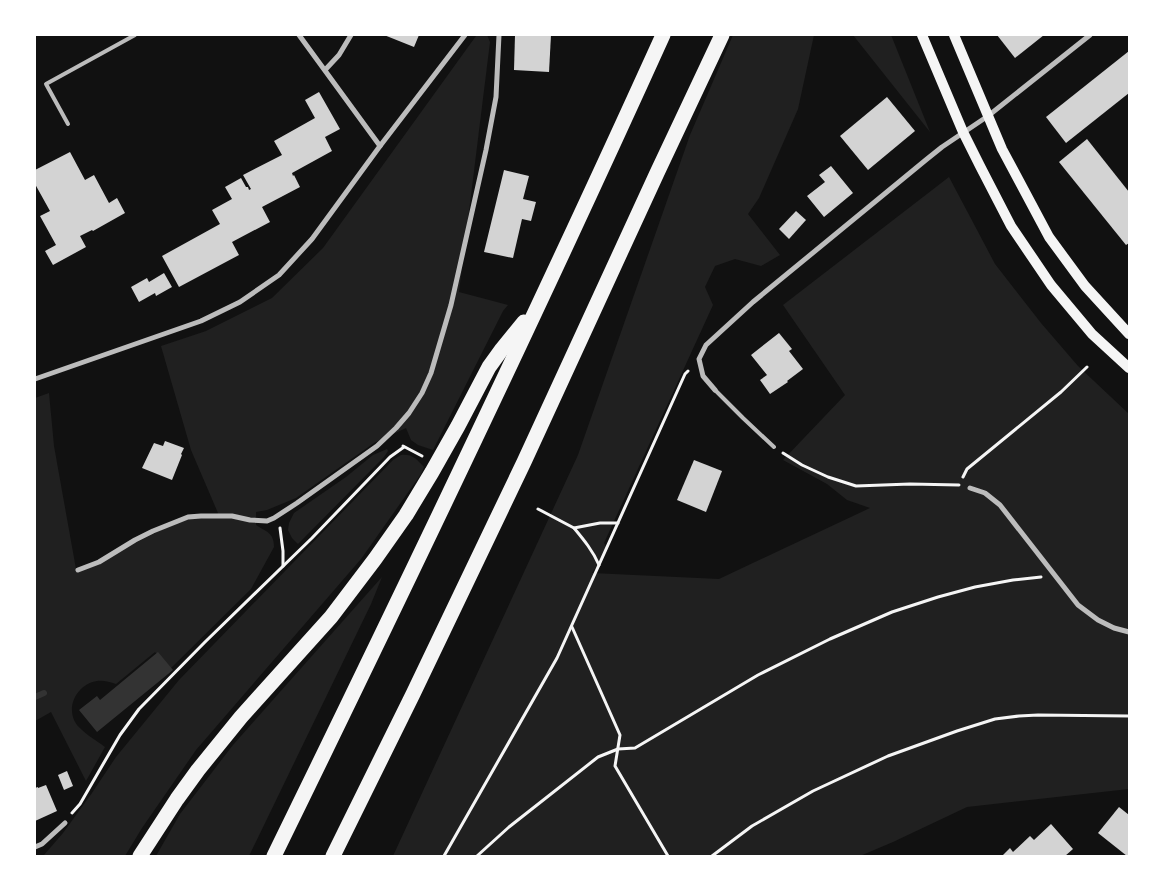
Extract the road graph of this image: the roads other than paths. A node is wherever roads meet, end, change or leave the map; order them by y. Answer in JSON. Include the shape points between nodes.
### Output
{"nodes":[{"id":1,"x":135,"y":35,"type":"edge"},
{"id":2,"x":300,"y":35,"type":"edge"},
{"id":3,"x":351,"y":35,"type":"edge"},
{"id":4,"x":465,"y":35,"type":"edge"},
{"id":5,"x":499,"y":35,"type":"edge"},
{"id":6,"x":663,"y":35,"type":"edge"},
{"id":7,"x":722,"y":35,"type":"edge"},
{"id":8,"x":922,"y":35,"type":"edge"},
{"id":9,"x":954,"y":35,"type":"edge"},
{"id":10,"x":1090,"y":35,"type":"edge"},
{"id":11,"x":325,"y":70,"type":"junction"},
{"id":12,"x":988,"y":116,"type":"junction"},
{"id":13,"x":68,"y":124,"type":"dead end"},
{"id":14,"x":963,"y":132,"type":"junction"},
{"id":15,"x":380,"y":146,"type":"junction"},
{"id":16,"x":538,"y":305,"type":"junction"},
{"id":17,"x":1129,"y":334,"type":"edge"},
{"id":18,"x":1129,"y":368,"type":"edge"},
{"id":19,"x":35,"y":379,"type":"edge"},
{"id":20,"x":715,"y":390,"type":"joint"},
{"id":21,"x":774,"y":447,"type":"road end"},
{"id":22,"x":970,"y":488,"type":"road end"},
{"id":23,"x":78,"y":570,"type":"dead end"},
{"id":24,"x":1129,"y":632,"type":"edge"},
{"id":25,"x":65,"y":823,"type":"road end"},
{"id":26,"x":35,"y":847,"type":"edge"},
{"id":27,"x":336,"y":852,"type":"edge"},
{"id":28,"x":140,"y":856,"type":"edge"},
{"id":29,"x":274,"y":856,"type":"edge"}],
"edges":[{"from":1,"to":13,"type":"lane","via":[[46,84]]},
{"from":2,"to":11,"type":"street"},
{"from":3,"to":11,"type":"street"},
{"from":4,"to":15,"type":"street"},
{"from":5,"to":23,"type":"street","via":[[496,97],[451,304],[433,367],[409,413],[377,446],[278,515],[267,520],[232,516],[188,517],[152,531],[99,562]]},
{"from":6,"to":16,"type":"highway"},
{"from":7,"to":27,"type":"highway","via":[[524,462]]},
{"from":8,"to":14,"type":"main road"},
{"from":9,"to":12,"type":"main road"},
{"from":10,"to":12,"type":"street"},
{"from":11,"to":15,"type":"street"},
{"from":12,"to":14,"type":"street"},
{"from":12,"to":17,"type":"main road","via":[[1008,162],[1049,237],[1085,286]]},
{"from":14,"to":18,"type":"main road","via":[[1011,226],[1051,285],[1092,334]]},
{"from":14,"to":20,"type":"street","via":[[753,302],[706,345],[699,359],[703,376]]},
{"from":15,"to":19,"type":"street","via":[[312,239],[280,275],[240,302],[201,321]]},
{"from":16,"to":28,"type":"highway","via":[[495,358],[432,472],[367,571],[331,618],[241,717],[198,770]]},
{"from":16,"to":29,"type":"highway"},
{"from":20,"to":21,"type":"lane"},
{"from":22,"to":24,"type":"street","via":[[985,493],[1000,505],[1078,605],[1098,620]]},
{"from":25,"to":26,"type":"street"}]}
